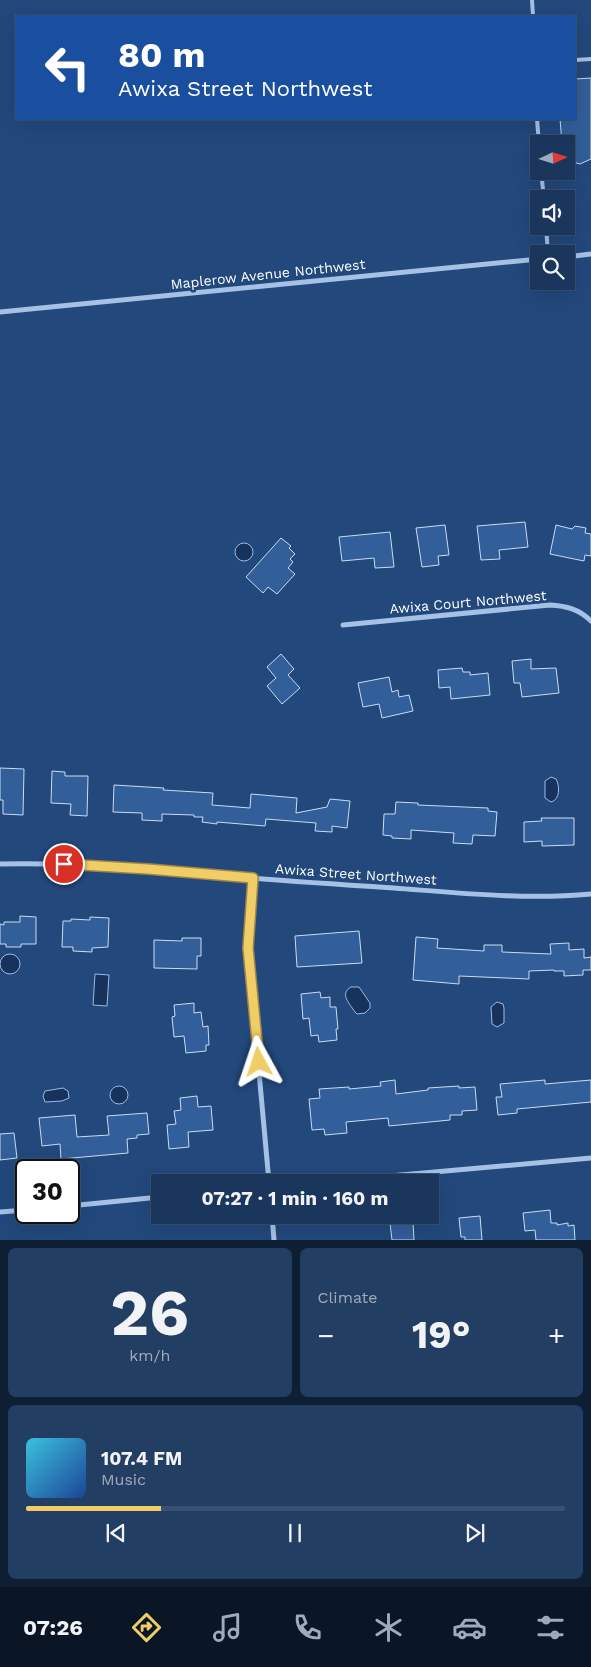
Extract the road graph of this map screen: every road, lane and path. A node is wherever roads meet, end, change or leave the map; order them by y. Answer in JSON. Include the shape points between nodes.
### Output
{"nodes":[{"id":1,"x":532,"y":0,"type":"edge"},
{"id":2,"x":533,"y":15,"type":"edge"},
{"id":3,"x":591,"y":58,"type":"edge"},
{"id":4,"x":576,"y":60,"type":"edge"},
{"id":5,"x":537,"y":120,"type":"edge"},
{"id":6,"x":538,"y":135,"type":"edge"},
{"id":7,"x":591,"y":254,"type":"edge"},
{"id":8,"x":575,"y":256,"type":"edge"},
{"id":9,"x":530,"y":260,"type":"edge"},
{"id":10,"x":0,"y":312,"type":"edge"},
{"id":11,"x":591,"y":621,"type":"edge"},
{"id":12,"x":343,"y":625,"type":"dead end"},
{"id":13,"x":0,"y":864,"type":"edge"},
{"id":14,"x":253,"y":878,"type":"junction"},
{"id":15,"x":591,"y":894,"type":"edge"},
{"id":16,"x":591,"y":1158,"type":"edge"},
{"id":17,"x":268,"y":1174,"type":"edge"},
{"id":18,"x":412,"y":1174,"type":"edge"},
{"id":19,"x":151,"y":1198,"type":"edge"},
{"id":20,"x":80,"y":1205,"type":"edge"},
{"id":21,"x":15,"y":1211,"type":"edge"},
{"id":22,"x":0,"y":1212,"type":"edge"},
{"id":23,"x":273,"y":1224,"type":"edge"},
{"id":24,"x":274,"y":1240,"type":"edge"}],
"edges":[{"from":1,"to":2,"type":"lane"},
{"from":3,"to":4,"type":"lane"},
{"from":5,"to":6,"type":"lane"},
{"from":7,"to":8,"type":"street"},
{"from":9,"to":10,"type":"street","name":"Maplerow Avenue Northwest"},
{"from":11,"to":12,"type":"street","name":"Awixa Court Northwest","via":[[578,610],[550,605]]},
{"from":13,"to":14,"type":"street","name":"Awixa Street Northwest","via":[[75,864]]},
{"from":14,"to":15,"type":"street","name":"Awixa Street Northwest","via":[[506,896]]},
{"from":14,"to":17,"type":"street","via":[[249,962]]},
{"from":16,"to":18,"type":"street"},
{"from":19,"to":20,"type":"street"},
{"from":21,"to":22,"type":"street"},
{"from":23,"to":24,"type":"street"}]}
